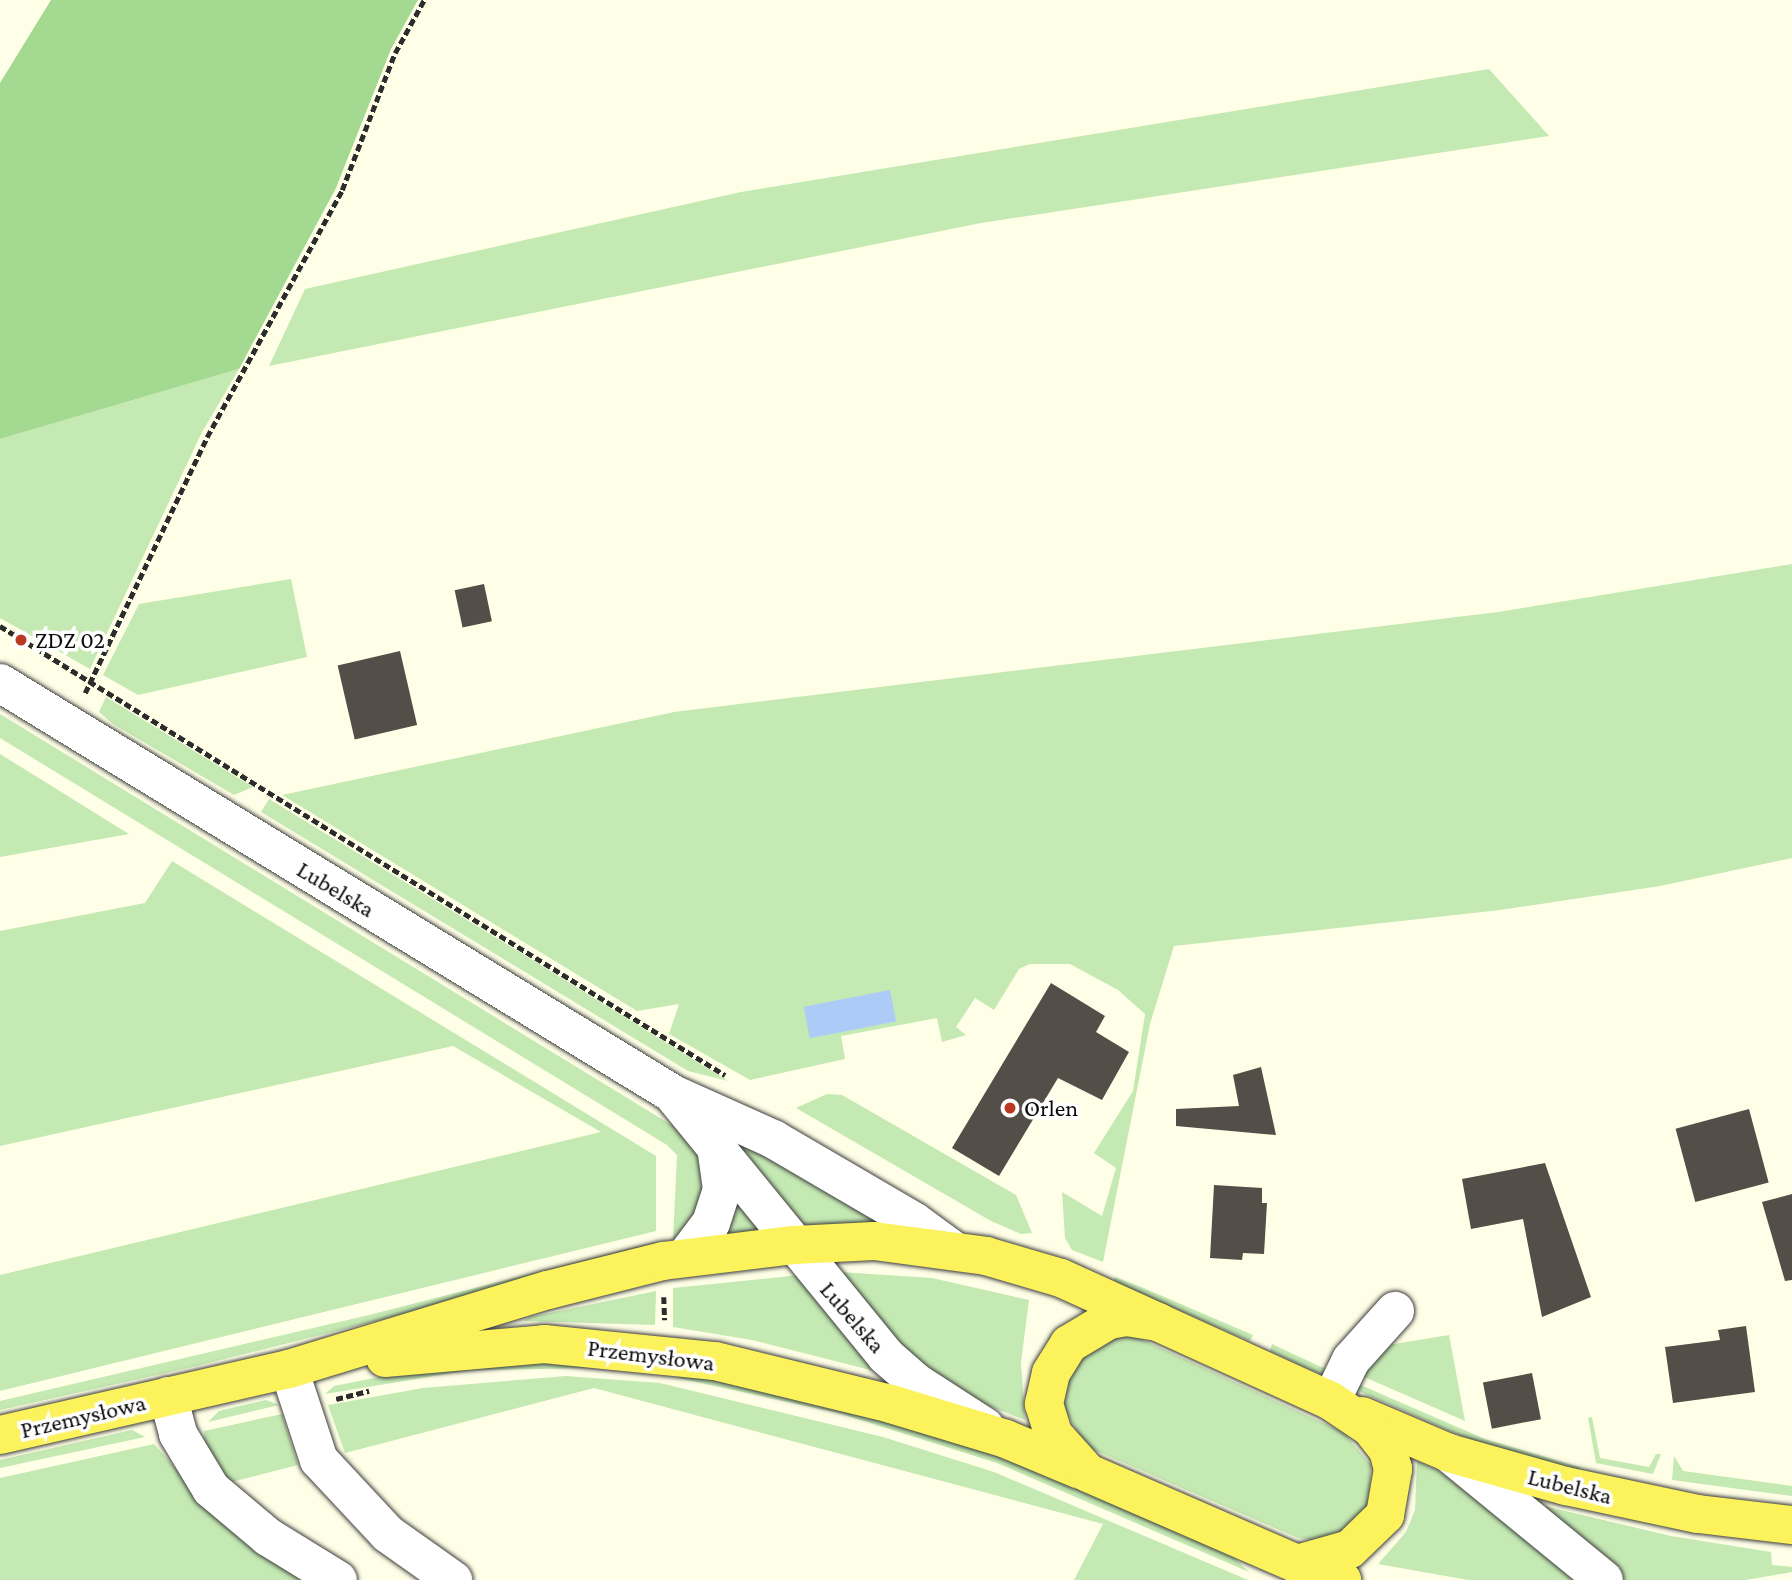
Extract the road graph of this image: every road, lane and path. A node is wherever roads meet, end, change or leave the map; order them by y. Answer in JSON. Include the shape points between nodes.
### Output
{"nodes":[{"id":1,"x":425,"y":0,"type":"edge"},
{"id":2,"x":0,"y":625,"type":"edge"},
{"id":3,"x":91,"y":681,"type":"junction"},
{"id":4,"x":0,"y":683,"type":"edge"},
{"id":5,"x":69,"y":725,"type":"junction"},
{"id":6,"x":729,"y":1077,"type":"dead end"},
{"id":7,"x":673,"y":1094,"type":"junction"},
{"id":8,"x":716,"y":1147,"type":"junction"},
{"id":9,"x":794,"y":1245,"type":"junction"},
{"id":10,"x":953,"y":1250,"type":"junction"},
{"id":11,"x":686,"y":1256,"type":"junction"},
{"id":12,"x":664,"y":1290,"type":"dead end"},
{"id":13,"x":1395,"y":1311,"type":"dead end"},
{"id":14,"x":1158,"y":1322,"type":"junction"},
{"id":15,"x":665,"y":1324,"type":"dead end"},
{"id":16,"x":289,"y":1369,"type":"junction"},
{"id":17,"x":379,"y":1389,"type":"dead end"},
{"id":18,"x":168,"y":1396,"type":"junction"},
{"id":19,"x":302,"y":1406,"type":"junction"},
{"id":20,"x":1343,"y":1408,"type":"junction"},
{"id":21,"x":0,"y":1435,"type":"edge"},
{"id":22,"x":1006,"y":1439,"type":"junction"},
{"id":23,"x":1449,"y":1453,"type":"junction"},
{"id":24,"x":1088,"y":1473,"type":"junction"},
{"id":25,"x":1792,"y":1525,"type":"edge"},
{"id":26,"x":1293,"y":1572,"type":"edge"},
{"id":27,"x":338,"y":1580,"type":"edge"},
{"id":28,"x":453,"y":1580,"type":"edge"},
{"id":29,"x":1342,"y":1580,"type":"edge"},
{"id":30,"x":1604,"y":1580,"type":"edge"}],
"edges":[{"from":1,"to":3,"type":"path","via":[[395,54],[342,190],[207,438]]},
{"from":2,"to":3,"type":"path"},
{"from":3,"to":5,"type":"path"},
{"from":3,"to":6,"type":"path"},
{"from":4,"to":5,"type":"street","name":"Lubelska"},
{"from":5,"to":7,"type":"street","name":"Lubelska"},
{"from":7,"to":8,"type":"street","name":"Lubelska"},
{"from":7,"to":10,"type":"street","name":"Lubelska","via":[[773,1139],[915,1222]]},
{"from":8,"to":9,"type":"street","name":"Lubelska"},
{"from":8,"to":11,"type":"street","via":[[722,1189],[711,1223]]},
{"from":9,"to":10,"type":"main road","name":"Przemysłowa","via":[[874,1241]]},
{"from":9,"to":11,"type":"main road","name":"Przemysłowa"},
{"from":9,"to":22,"type":"street","name":"Lubelska","via":[[886,1356],[942,1401]]},
{"from":10,"to":14,"type":"main road","name":"Lubelska","via":[[1051,1274]]},
{"from":11,"to":16,"type":"main road","name":"Przemysłowa","via":[[548,1290]]},
{"from":12,"to":15,"type":"path"},
{"from":13,"to":20,"type":"street","via":[[1351,1360]]},
{"from":14,"to":20,"type":"main road","name":"Lubelska"},
{"from":14,"to":24,"type":"main road","via":[[1126,1317],[1096,1325],[1069,1344],[1051,1373],[1046,1417],[1063,1449]]},
{"from":16,"to":18,"type":"main road","name":"Przemysłowa"},
{"from":16,"to":19,"type":"street"},
{"from":16,"to":22,"type":"main road","name":"Przemysłowa","via":[[508,1346],[631,1349],[776,1374]]},
{"from":17,"to":19,"type":"path"},
{"from":18,"to":21,"type":"main road","name":"Przemysłowa"},
{"from":18,"to":27,"type":"street","via":[[178,1434],[211,1489],[268,1536]]},
{"from":19,"to":28,"type":"street","via":[[319,1460],[344,1489],[388,1534]]},
{"from":20,"to":23,"type":"main road","name":"Lubelska"},
{"from":20,"to":26,"type":"main road","via":[[1388,1450],[1393,1469],[1390,1504],[1377,1527],[1350,1549]]},
{"from":22,"to":24,"type":"main road","name":"Lubelska"},
{"from":23,"to":25,"type":"main road","name":"Lubelska","via":[[1605,1495],[1698,1514]]},
{"from":23,"to":30,"type":"street"},
{"from":24,"to":26,"type":"main road","name":"Lubelska"},
{"from":26,"to":29,"type":"main road"}]}
